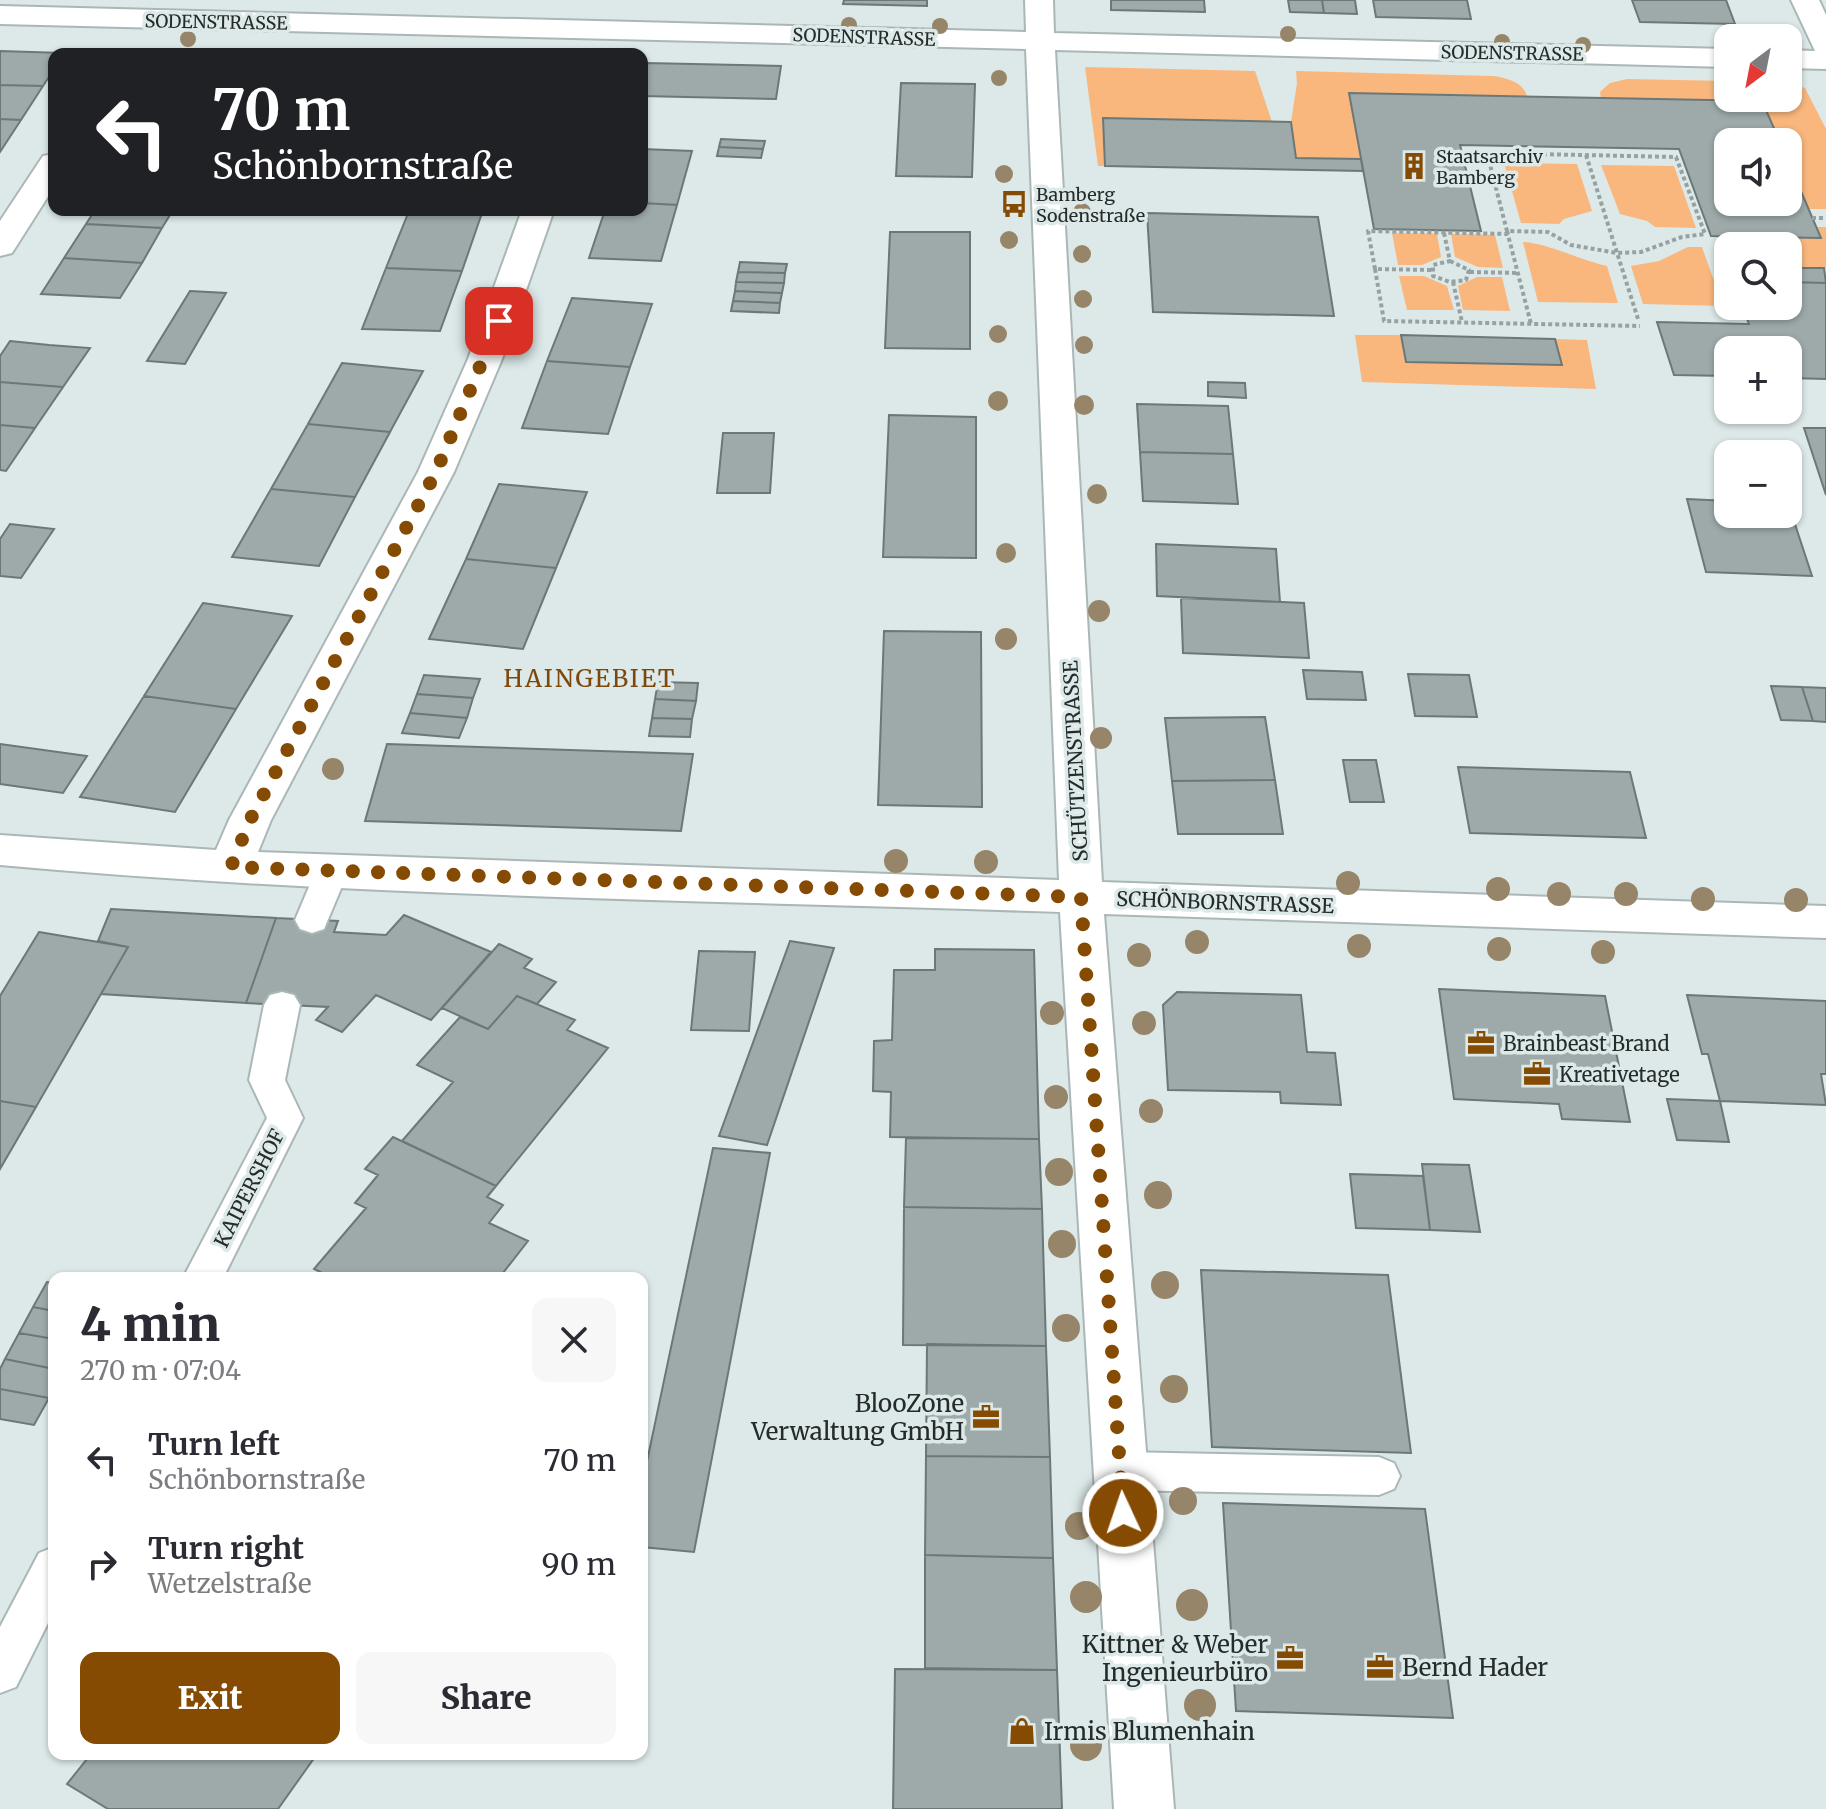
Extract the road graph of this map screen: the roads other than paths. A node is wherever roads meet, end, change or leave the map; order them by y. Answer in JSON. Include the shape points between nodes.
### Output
{"nodes":[{"id":1,"x":595,"y":0,"type":"edge"},
{"id":2,"x":1039,"y":0,"type":"edge"},
{"id":3,"x":1805,"y":0,"type":"edge"},
{"id":4,"x":0,"y":15,"type":"edge"},
{"id":5,"x":141,"y":21,"type":"edge"},
{"id":6,"x":586,"y":42,"type":"edge"},
{"id":7,"x":1041,"y":43,"type":"junction"},
{"id":8,"x":1826,"y":46,"type":"edge"},
{"id":9,"x":1714,"y":58,"type":"edge"},
{"id":10,"x":1802,"y":59,"type":"edge"},
{"id":11,"x":1826,"y":60,"type":"edge"},
{"id":12,"x":48,"y":172,"type":"edge"},
{"id":13,"x":536,"y":216,"type":"edge"},
{"id":14,"x":0,"y":246,"type":"edge"},
{"id":15,"x":1,"y":852,"type":"edge"},
{"id":16,"x":231,"y":867,"type":"junction"},
{"id":17,"x":331,"y":872,"type":"junction"},
{"id":18,"x":1081,"y":897,"type":"junction"},
{"id":19,"x":312,"y":920,"type":"dead end"},
{"id":20,"x":1826,"y":922,"type":"edge"},
{"id":21,"x":282,"y":1005,"type":"dead end"},
{"id":22,"x":206,"y":1272,"type":"edge"},
{"id":23,"x":1121,"y":1471,"type":"junction"},
{"id":24,"x":1379,"y":1476,"type":"dead end"},
{"id":25,"x":48,"y":1579,"type":"edge"},
{"id":26,"x":0,"y":1672,"type":"edge"},
{"id":27,"x":1144,"y":1809,"type":"edge"}],
"edges":[{"from":1,"to":6,"type":"street"},
{"from":2,"to":7,"type":"street","name":"SCHÜTZENSTRASSE"},
{"from":3,"to":8,"type":"street"},
{"from":4,"to":5,"type":"street","name":"SODENSTRASSE"},
{"from":5,"to":6,"type":"street","name":"SODENSTRASSE"},
{"from":6,"to":7,"type":"street","name":"SODENSTRASSE"},
{"from":7,"to":9,"type":"street","name":"SODENSTRASSE"},
{"from":7,"to":18,"type":"street","name":"SCHÜTZENSTRASSE"},
{"from":10,"to":11,"type":"street"},
{"from":12,"to":14,"type":"street"},
{"from":13,"to":16,"type":"street","via":[[485,359],[436,472],[250,820]]},
{"from":15,"to":16,"type":"street","name":"SCHÖNBORNSTRASSE"},
{"from":16,"to":17,"type":"street","name":"SCHÖNBORNSTRASSE"},
{"from":17,"to":18,"type":"street","name":"SCHÖNBORNSTRASSE"},
{"from":17,"to":19,"type":"lane"},
{"from":18,"to":20,"type":"street","name":"SCHÖNBORNSTRASSE"},
{"from":18,"to":23,"type":"street","name":"SCHÜTZENSTRASSE"},
{"from":21,"to":22,"type":"lane","name":"KAIPERSHOF","via":[[267,1080],[285,1118]]},
{"from":23,"to":24,"type":"lane"},
{"from":23,"to":27,"type":"street","name":"SCHÜTZENSTRASSE"},
{"from":25,"to":26,"type":"lane"}]}
